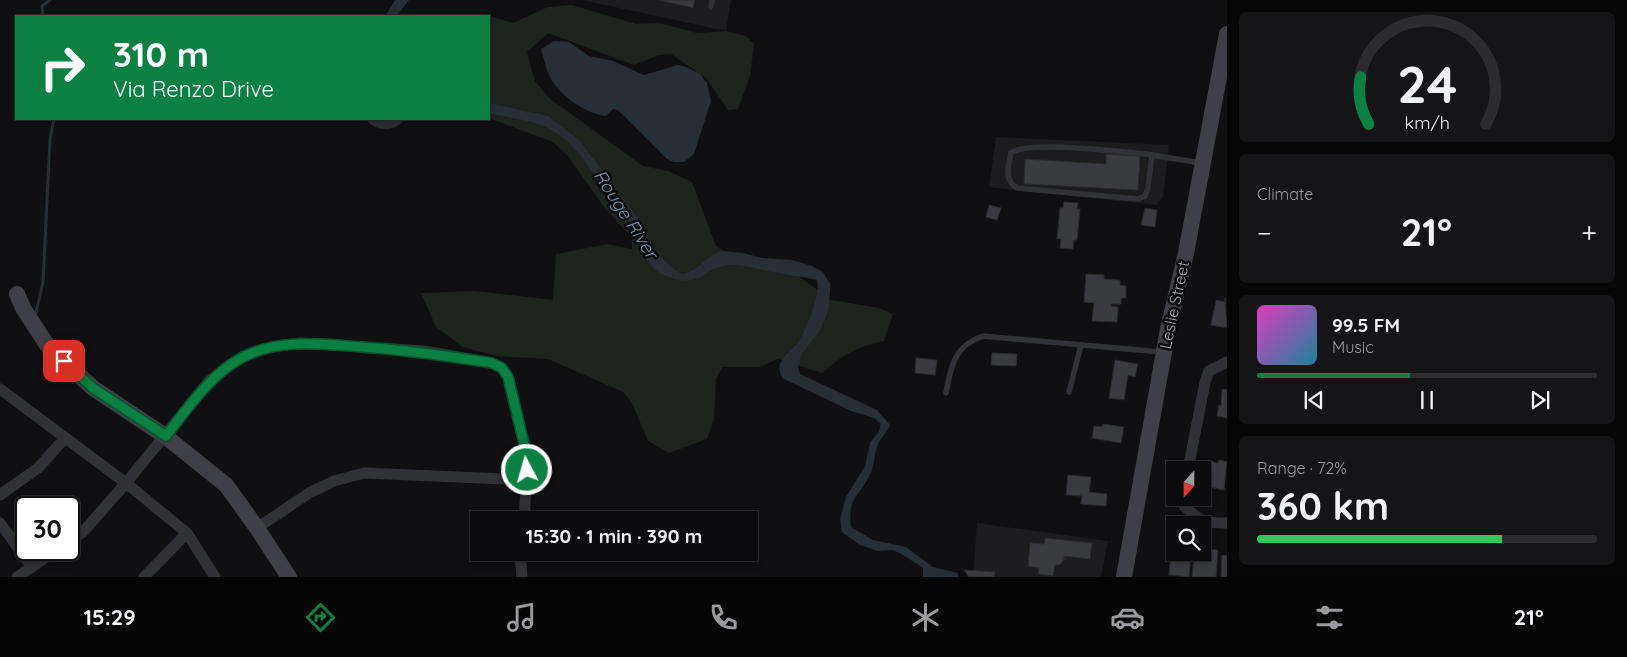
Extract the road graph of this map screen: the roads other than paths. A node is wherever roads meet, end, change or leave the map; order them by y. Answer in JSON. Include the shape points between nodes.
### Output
{"nodes":[{"id":1,"x":1227,"y":34,"type":"edge"},
{"id":2,"x":1152,"y":155,"type":"junction"},
{"id":3,"x":1203,"y":164,"type":"junction"},
{"id":4,"x":17,"y":294,"type":"dead end"},
{"id":5,"x":1081,"y":345,"type":"junction"},
{"id":6,"x":1164,"y":352,"type":"junction"},
{"id":7,"x":1227,"y":362,"type":"edge"},
{"id":8,"x":0,"y":389,"type":"edge"},
{"id":9,"x":1069,"y":392,"type":"dead end"},
{"id":10,"x":946,"y":393,"type":"dead end"},
{"id":11,"x":166,"y":436,"type":"junction"},
{"id":12,"x":65,"y":438,"type":"junction"},
{"id":13,"x":1190,"y":461,"type":"edge"},
{"id":14,"x":526,"y":480,"type":"junction"},
{"id":15,"x":126,"y":483,"type":"junction"},
{"id":16,"x":0,"y":495,"type":"edge"},
{"id":17,"x":1184,"y":506,"type":"edge"},
{"id":18,"x":524,"y":511,"type":"edge"},
{"id":19,"x":0,"y":523,"type":"edge"},
{"id":20,"x":1227,"y":523,"type":"edge"},
{"id":21,"x":257,"y":528,"type":"junction"},
{"id":22,"x":187,"y":533,"type":"junction"},
{"id":23,"x":80,"y":534,"type":"edge"},
{"id":24,"x":41,"y":561,"type":"edge"},
{"id":25,"x":521,"y":561,"type":"edge"},
{"id":26,"x":32,"y":567,"type":"junction"},
{"id":27,"x":17,"y":577,"type":"edge"},
{"id":28,"x":144,"y":577,"type":"edge"},
{"id":29,"x":215,"y":577,"type":"edge"},
{"id":30,"x":289,"y":577,"type":"edge"},
{"id":31,"x":522,"y":577,"type":"edge"},
{"id":32,"x":1124,"y":577,"type":"edge"}],
"edges":[{"from":1,"to":3,"type":"main road","name":"Leslie Street"},
{"from":2,"to":2,"type":"lane","via":[[1022,148],[1011,153],[1008,177],[1010,184],[1017,188],[1138,199],[1145,196],[1148,188]]},
{"from":2,"to":3,"type":"lane"},
{"from":3,"to":6,"type":"main road","name":"Leslie Street"},
{"from":4,"to":11,"type":"main road","via":[[50,348],[93,388]]},
{"from":5,"to":6,"type":"lane"},
{"from":5,"to":9,"type":"lane"},
{"from":5,"to":10,"type":"lane","via":[[983,336],[972,340],[952,363]]},
{"from":6,"to":32,"type":"main road","name":"Leslie Street"},
{"from":7,"to":13,"type":"street","via":[[1209,372],[1204,382]]},
{"from":8,"to":12,"type":"street"},
{"from":11,"to":14,"type":"street","via":[[209,381],[242,357],[271,347],[300,343],[424,351],[492,363],[502,368],[508,377],[528,460]]},
{"from":11,"to":15,"type":"street"},
{"from":11,"to":21,"type":"main road","via":[[226,485]]},
{"from":12,"to":15,"type":"street"},
{"from":12,"to":16,"type":"street","via":[[38,468]]},
{"from":14,"to":18,"type":"street"},
{"from":14,"to":21,"type":"street","via":[[364,473],[334,481],[309,493]]},
{"from":15,"to":22,"type":"street"},
{"from":15,"to":23,"type":"street"},
{"from":17,"to":20,"type":"street","via":[[1197,520]]},
{"from":19,"to":26,"type":"street"},
{"from":21,"to":30,"type":"main road"},
{"from":22,"to":28,"type":"street"},
{"from":22,"to":29,"type":"street"},
{"from":24,"to":26,"type":"street"},
{"from":25,"to":31,"type":"street"},
{"from":26,"to":27,"type":"street"}]}
